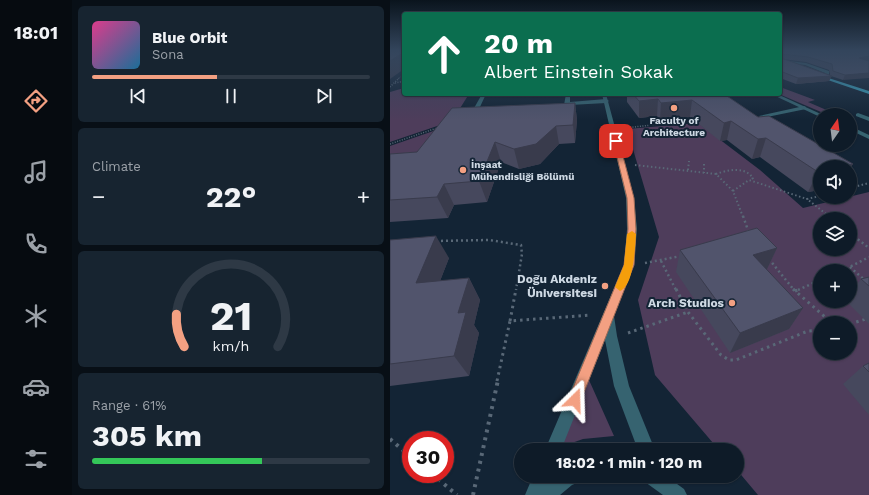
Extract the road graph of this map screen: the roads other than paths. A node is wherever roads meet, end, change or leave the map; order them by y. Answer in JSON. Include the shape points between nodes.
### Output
{"nodes":[{"id":1,"x":813,"y":73,"type":"edge"},
{"id":2,"x":869,"y":93,"type":"edge"},
{"id":3,"x":483,"y":96,"type":"edge"},
{"id":4,"x":777,"y":96,"type":"edge"},
{"id":5,"x":605,"y":98,"type":"edge"},
{"id":6,"x":567,"y":99,"type":"edge"},
{"id":7,"x":553,"y":108,"type":"edge"},
{"id":8,"x":804,"y":108,"type":"junction"},
{"id":9,"x":495,"y":111,"type":"edge"},
{"id":10,"x":813,"y":112,"type":"edge"},
{"id":11,"x":858,"y":115,"type":"dead end"},
{"id":12,"x":762,"y":116,"type":"edge"},
{"id":13,"x":869,"y":119,"type":"edge"},
{"id":14,"x":857,"y":131,"type":"edge"},
{"id":15,"x":869,"y":137,"type":"edge"},
{"id":16,"x":609,"y":314,"type":"junction"},
{"id":17,"x":557,"y":443,"type":"edge"},
{"id":18,"x":644,"y":443,"type":"edge"},
{"id":19,"x":539,"y":483,"type":"edge"},
{"id":20,"x":561,"y":483,"type":"edge"},
{"id":21,"x":534,"y":495,"type":"edge"},
{"id":22,"x":546,"y":495,"type":"edge"}],
"edges":[{"from":1,"to":2,"type":"main road"},
{"from":3,"to":9,"type":"street","via":[[477,111]]},
{"from":4,"to":8,"type":"street"},
{"from":5,"to":6,"type":"street"},
{"from":5,"to":16,"type":"street","via":[[630,198],[632,229],[629,265]]},
{"from":6,"to":7,"type":"street","via":[[565,107]]},
{"from":8,"to":10,"type":"street"},
{"from":8,"to":12,"type":"street"},
{"from":11,"to":13,"type":"street"},
{"from":14,"to":15,"type":"street"},
{"from":16,"to":17,"type":"street"},
{"from":16,"to":18,"type":"street","via":[[610,339],[619,384]]},
{"from":19,"to":21,"type":"street"},
{"from":20,"to":22,"type":"street"}]}
